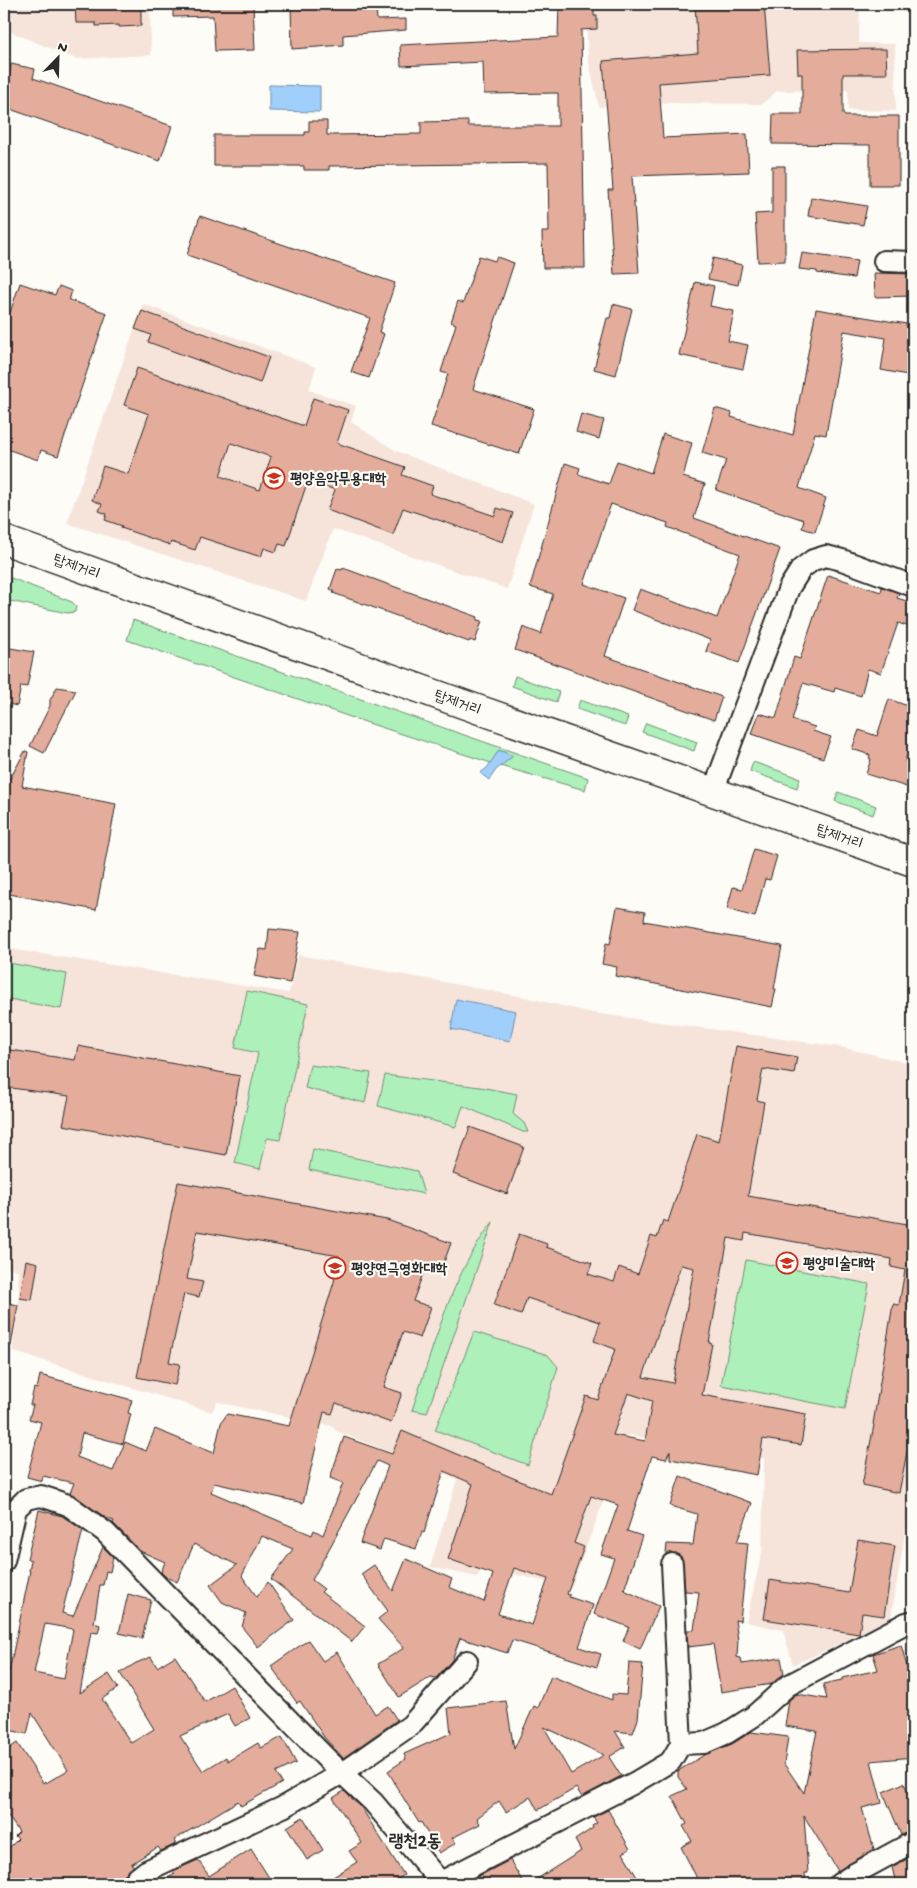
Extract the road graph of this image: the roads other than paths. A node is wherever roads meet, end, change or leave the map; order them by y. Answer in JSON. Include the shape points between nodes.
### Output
{"nodes":[{"id":1,"x":884,"y":261,"type":"dead end"},
{"id":2,"x":913,"y":262,"type":"edge"},
{"id":3,"x":4,"y":540,"type":"edge"},
{"id":4,"x":913,"y":586,"type":"edge"},
{"id":5,"x":713,"y":792,"type":"junction"},
{"id":6,"x":913,"y":862,"type":"edge"},
{"id":7,"x":4,"y":1562,"type":"edge"},
{"id":8,"x":672,"y":1564,"type":"dead end"},
{"id":9,"x":913,"y":1621,"type":"edge"},
{"id":10,"x":467,"y":1661,"type":"dead end"},
{"id":11,"x":681,"y":1744,"type":"junction"},
{"id":12,"x":342,"y":1773,"type":"junction"},
{"id":13,"x":913,"y":1842,"type":"edge"},
{"id":14,"x":134,"y":1884,"type":"edge"},
{"id":15,"x":439,"y":1884,"type":"edge"},
{"id":16,"x":839,"y":1884,"type":"edge"}],
"edges":[{"from":1,"to":2,"type":"street"},
{"from":3,"to":5,"type":"main road","name":"탑제거리"},
{"from":4,"to":5,"type":"street","via":[[826,556],[801,569],[789,588]]},
{"from":5,"to":6,"type":"main road","name":"탑제거리"},
{"from":7,"to":12,"type":"street","via":[[16,1509],[26,1499],[41,1496],[68,1505],[105,1532]]},
{"from":8,"to":11,"type":"street"},
{"from":9,"to":11,"type":"street","via":[[787,1686],[754,1716],[728,1733],[704,1743]]},
{"from":10,"to":12,"type":"street","via":[[411,1725]]},
{"from":11,"to":15,"type":"street","via":[[671,1761]]},
{"from":12,"to":14,"type":"street","via":[[283,1807],[146,1871]]},
{"from":12,"to":15,"type":"street","via":[[373,1802]]},
{"from":13,"to":16,"type":"street"}]}
